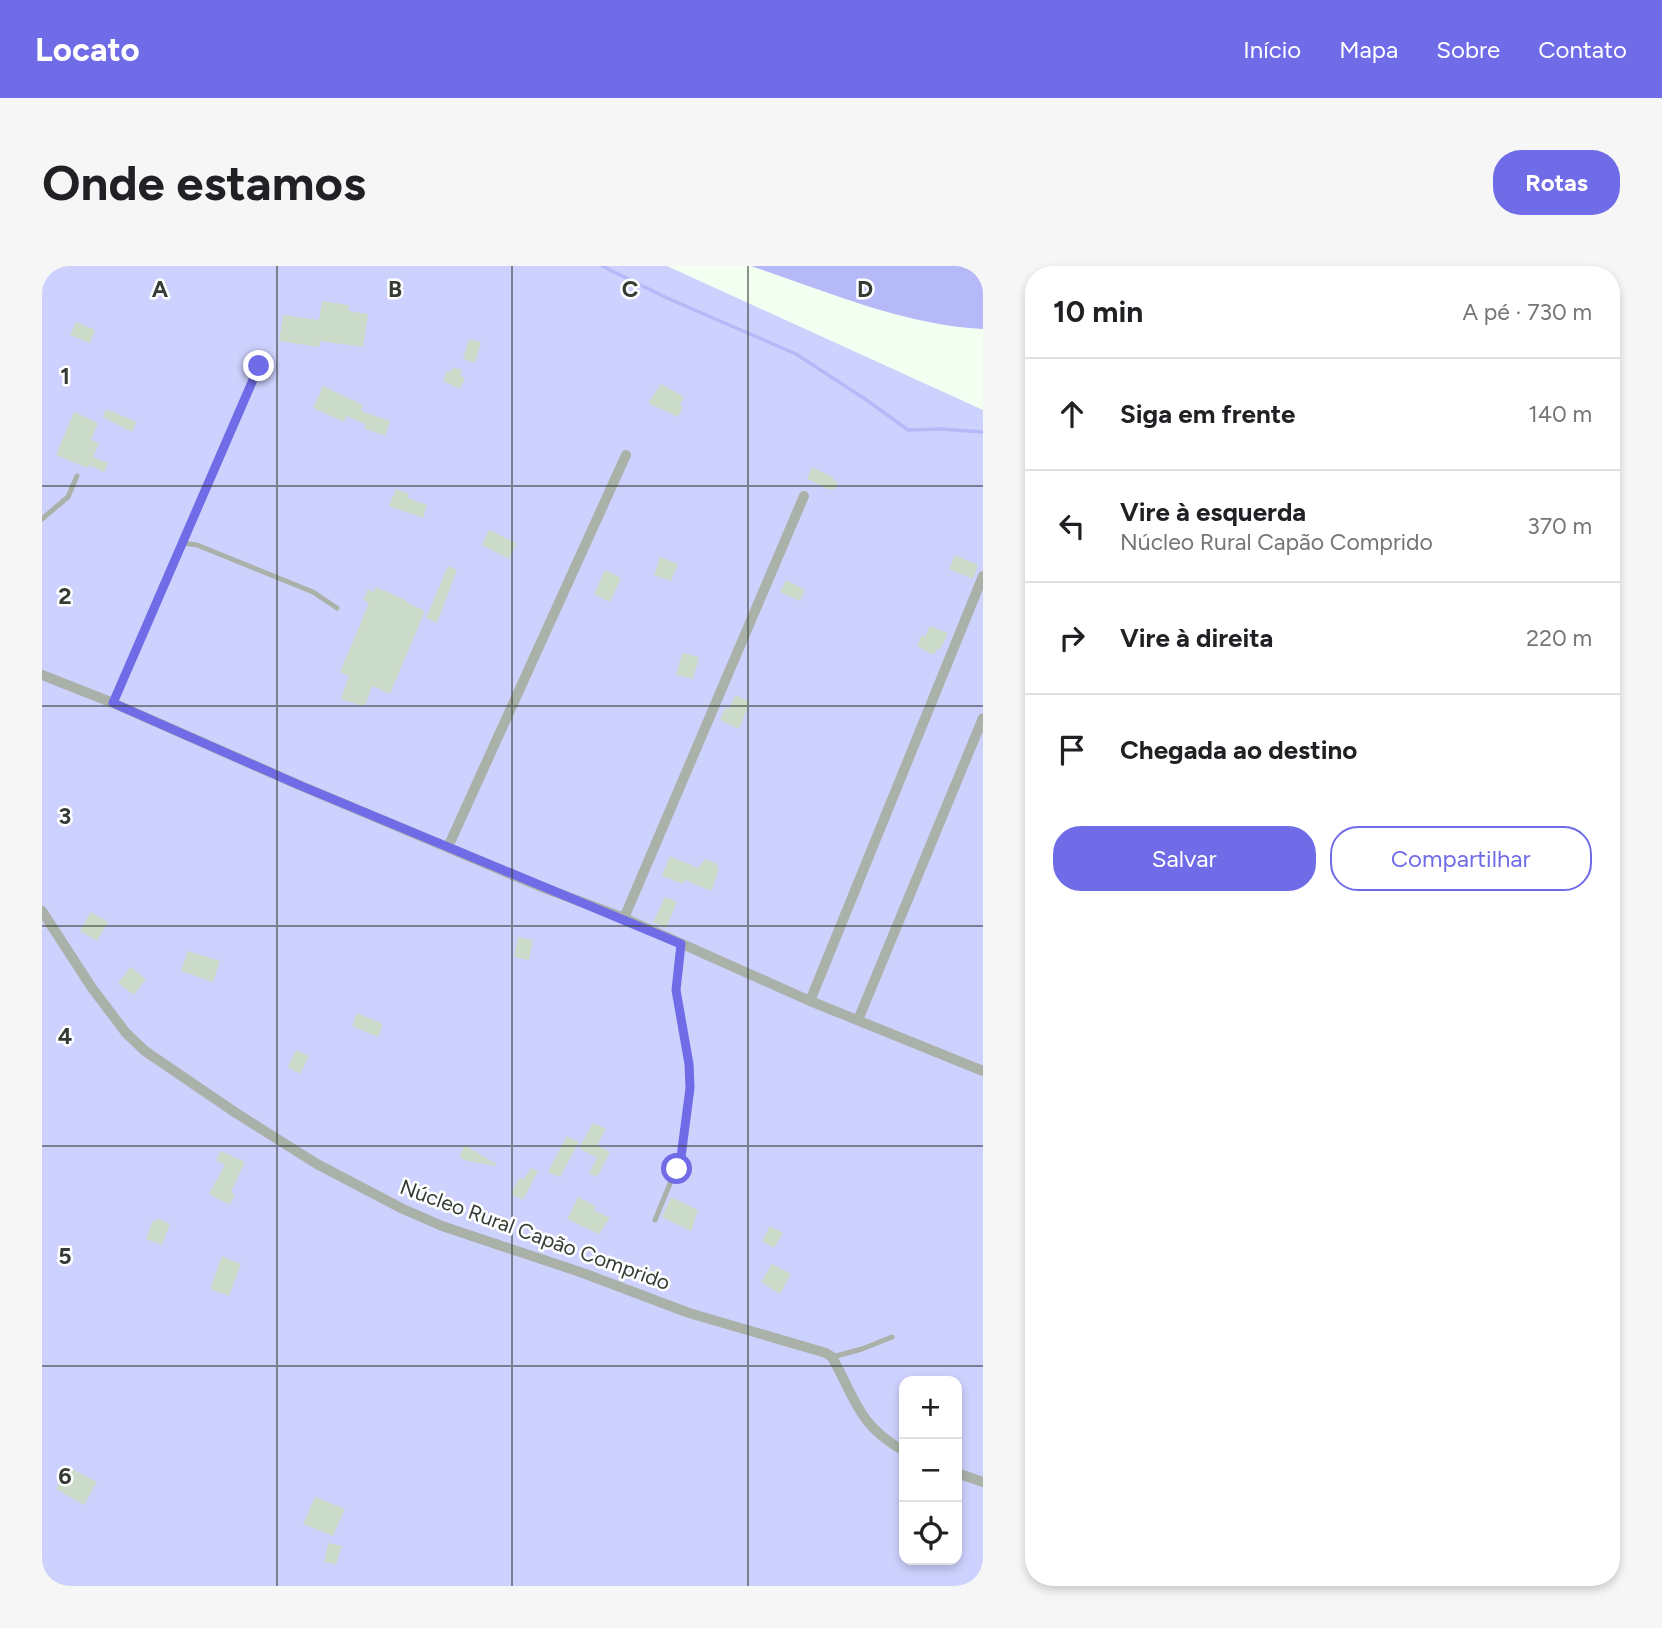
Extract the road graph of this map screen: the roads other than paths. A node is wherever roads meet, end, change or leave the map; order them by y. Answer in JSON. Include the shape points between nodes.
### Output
{"nodes":[{"id":1,"x":259,"y":366,"type":"dead end"},
{"id":2,"x":626,"y":456,"type":"dead end"},
{"id":3,"x":76,"y":476,"type":"dead end"},
{"id":4,"x":804,"y":496,"type":"dead end"},
{"id":5,"x":42,"y":519,"type":"edge"},
{"id":6,"x":183,"y":543,"type":"junction"},
{"id":7,"x":983,"y":576,"type":"edge"},
{"id":8,"x":337,"y":608,"type":"dead end"},
{"id":9,"x":42,"y":675,"type":"edge"},
{"id":10,"x":113,"y":703,"type":"junction"},
{"id":11,"x":983,"y":718,"type":"edge"},
{"id":12,"x":448,"y":847,"type":"junction"},
{"id":13,"x":42,"y":911,"type":"edge"},
{"id":14,"x":624,"y":918,"type":"junction"},
{"id":15,"x":681,"y":944,"type":"junction"},
{"id":16,"x":810,"y":1001,"type":"junction"},
{"id":17,"x":858,"y":1020,"type":"junction"},
{"id":18,"x":983,"y":1071,"type":"edge"},
{"id":19,"x":654,"y":1220,"type":"dead end"},
{"id":20,"x":892,"y":1337,"type":"dead end"},
{"id":21,"x":832,"y":1357,"type":"junction"},
{"id":22,"x":899,"y":1448,"type":"edge"},
{"id":23,"x":962,"y":1475,"type":"edge"},
{"id":24,"x":983,"y":1482,"type":"edge"}],
"edges":[{"from":1,"to":6,"type":"lane"},
{"from":2,"to":12,"type":"street"},
{"from":3,"to":5,"type":"lane","via":[[68,497]]},
{"from":4,"to":14,"type":"street"},
{"from":6,"to":8,"type":"lane","via":[[313,592]]},
{"from":6,"to":10,"type":"lane"},
{"from":7,"to":16,"type":"street"},
{"from":9,"to":10,"type":"street"},
{"from":10,"to":12,"type":"street"},
{"from":11,"to":17,"type":"street"},
{"from":12,"to":14,"type":"street"},
{"from":13,"to":21,"type":"street","name":"Núcleo Rural Capão Comprido","via":[[92,988],[145,1051],[317,1164],[442,1226],[689,1313]]},
{"from":14,"to":15,"type":"street"},
{"from":15,"to":16,"type":"street"},
{"from":15,"to":19,"type":"lane","via":[[676,990],[690,1088],[681,1157]]},
{"from":16,"to":17,"type":"street"},
{"from":17,"to":18,"type":"street"},
{"from":20,"to":21,"type":"lane"},
{"from":21,"to":22,"type":"street","via":[[860,1414]]},
{"from":23,"to":24,"type":"street"}]}
